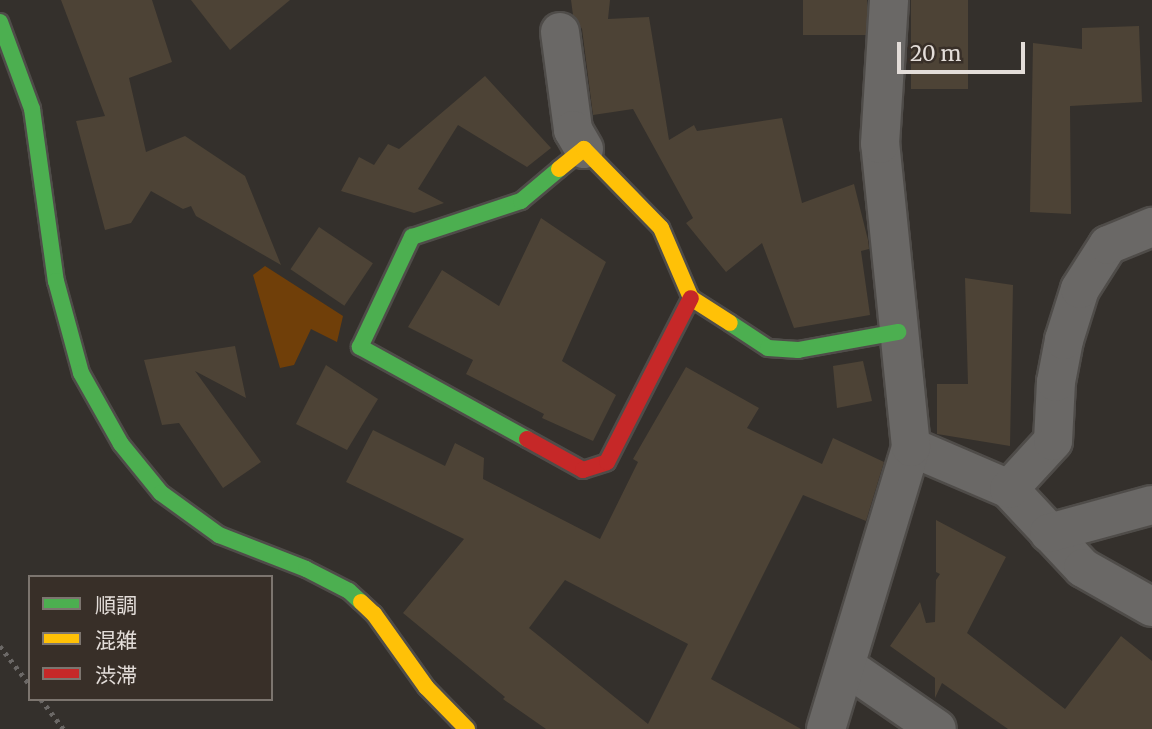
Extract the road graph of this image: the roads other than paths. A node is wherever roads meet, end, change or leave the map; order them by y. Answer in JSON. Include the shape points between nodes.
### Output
{"nodes":[{"id":1,"x":889,"y":0,"type":"edge"},
{"id":2,"x":0,"y":22,"type":"edge"},
{"id":3,"x":560,"y":32,"type":"dead end"},
{"id":4,"x":584,"y":149,"type":"junction"},
{"id":5,"x":1152,"y":227,"type":"edge"},
{"id":6,"x":691,"y":298,"type":"junction"},
{"id":7,"x":898,"y":332,"type":"junction"},
{"id":8,"x":911,"y":447,"type":"junction"},
{"id":9,"x":1009,"y":489,"type":"junction"},
{"id":10,"x":1152,"y":505,"type":"edge"},
{"id":11,"x":1049,"y":533,"type":"junction"},
{"id":12,"x":1152,"y":607,"type":"edge"},
{"id":13,"x":847,"y":667,"type":"junction"},
{"id":14,"x":467,"y":729,"type":"edge"},
{"id":15,"x":826,"y":729,"type":"edge"},
{"id":16,"x":937,"y":729,"type":"edge"}],
"edges":[{"from":1,"to":7,"type":"street","via":[[880,144]]},
{"from":2,"to":14,"type":"street","via":[[32,109],[56,281],[81,373],[121,444],[161,493],[219,535],[349,591],[374,614],[426,687]]},
{"from":3,"to":4,"type":"street","via":[[573,130]]},
{"from":4,"to":6,"type":"street","via":[[661,228]]},
{"from":4,"to":6,"type":"street","via":[[521,201],[412,237],[360,347],[583,470],[607,461]]},
{"from":5,"to":9,"type":"street","via":[[1108,245],[1080,289],[1056,382],[1053,440]]},
{"from":6,"to":7,"type":"street","via":[[768,348],[798,350]]},
{"from":7,"to":8,"type":"street"},
{"from":8,"to":9,"type":"street"},
{"from":8,"to":13,"type":"street"},
{"from":9,"to":11,"type":"street"},
{"from":10,"to":11,"type":"street"},
{"from":11,"to":12,"type":"street","via":[[1083,568]]},
{"from":13,"to":15,"type":"street"},
{"from":13,"to":16,"type":"street"}]}
